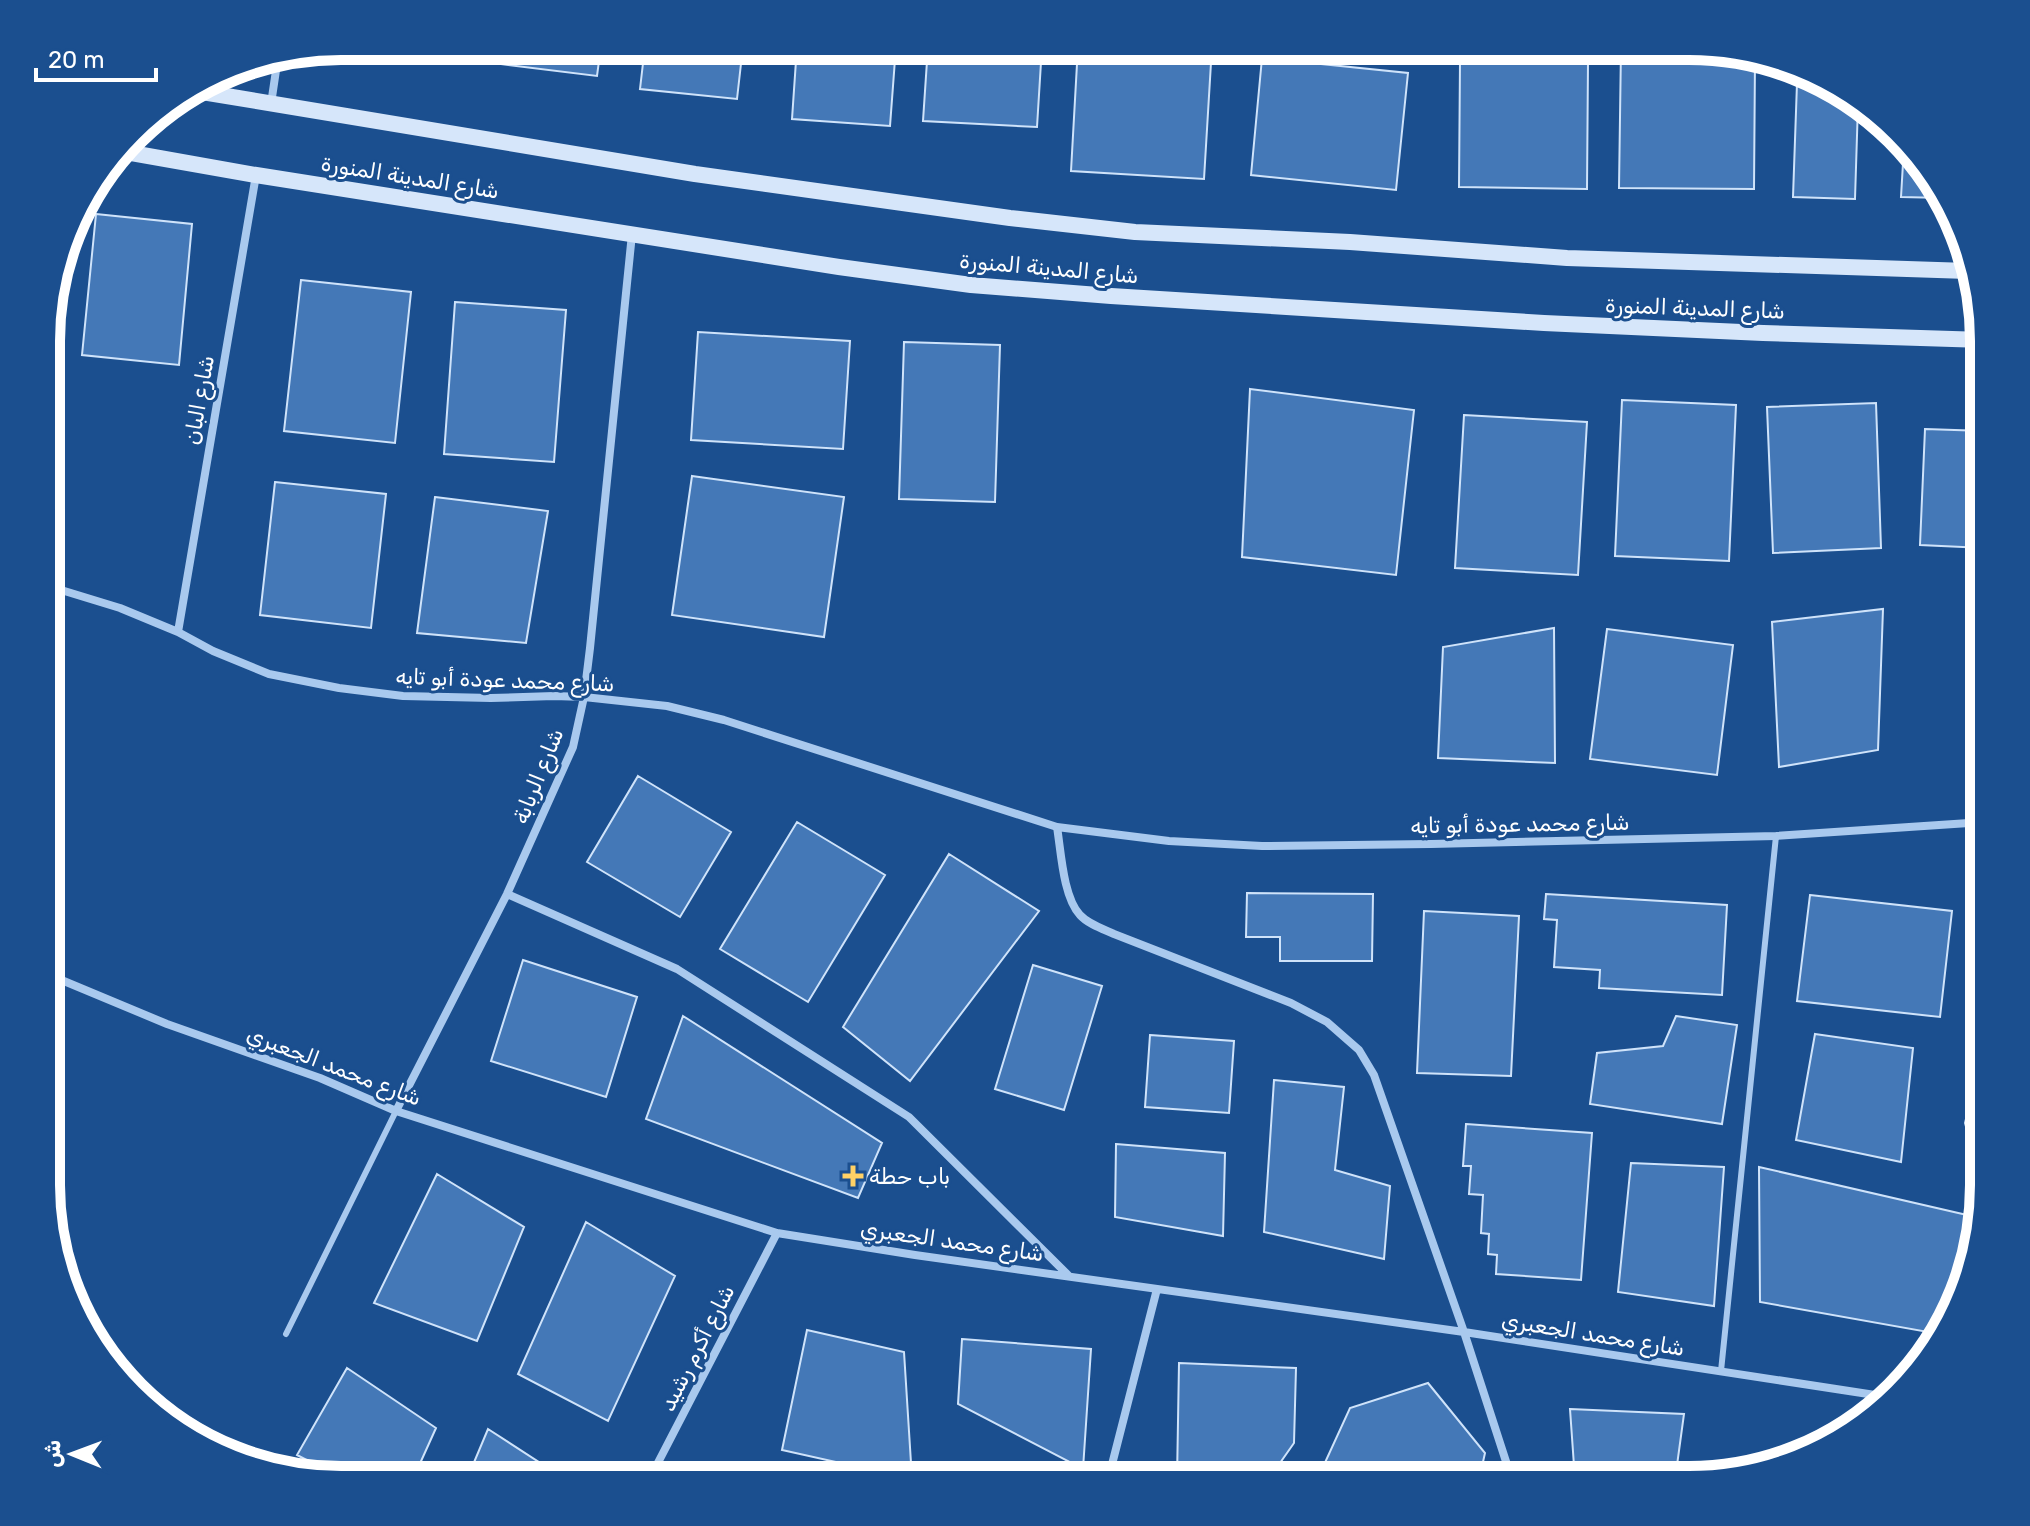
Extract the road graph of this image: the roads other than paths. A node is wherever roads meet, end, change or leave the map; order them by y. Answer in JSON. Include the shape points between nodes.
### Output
{"nodes":[{"id":1,"x":276,"y":68,"type":"edge"},
{"id":2,"x":209,"y":93,"type":"edge"},
{"id":3,"x":271,"y":105,"type":"junction"},
{"id":4,"x":132,"y":153,"type":"edge"},
{"id":5,"x":256,"y":175,"type":"junction"},
{"id":6,"x":632,"y":234,"type":"junction"},
{"id":7,"x":1961,"y":271,"type":"edge"},
{"id":8,"x":1970,"y":339,"type":"edge"},
{"id":9,"x":60,"y":590,"type":"edge"},
{"id":10,"x":178,"y":632,"type":"junction"},
{"id":11,"x":584,"y":697,"type":"junction"},
{"id":12,"x":1969,"y":823,"type":"edge"},
{"id":13,"x":1057,"y":827,"type":"junction"},
{"id":14,"x":1776,"y":836,"type":"junction"},
{"id":15,"x":507,"y":894,"type":"junction"},
{"id":16,"x":61,"y":980,"type":"edge"},
{"id":17,"x":396,"y":1111,"type":"junction"},
{"id":18,"x":777,"y":1233,"type":"junction"},
{"id":19,"x":1069,"y":1276,"type":"junction"},
{"id":20,"x":1157,"y":1289,"type":"junction"},
{"id":21,"x":1464,"y":1332,"type":"junction"},
{"id":22,"x":286,"y":1334,"type":"dead end"},
{"id":23,"x":1721,"y":1371,"type":"junction"},
{"id":24,"x":1875,"y":1395,"type":"edge"},
{"id":25,"x":657,"y":1465,"type":"edge"},
{"id":26,"x":1112,"y":1466,"type":"edge"},
{"id":27,"x":1507,"y":1466,"type":"edge"}],
"edges":[{"from":1,"to":3,"type":"street"},
{"from":2,"to":3,"type":"main road","name":"شارع المدينة المنورة"},
{"from":3,"to":7,"type":"main road","name":"شارع المدينة المنورة","via":[[695,174],[1135,232],[1567,258]]},
{"from":4,"to":5,"type":"main road","name":"شارع المدينة المنورة"},
{"from":5,"to":6,"type":"main road","name":"شارع المدينة المنورة"},
{"from":5,"to":10,"type":"street","name":"شارع البان"},
{"from":6,"to":8,"type":"main road","name":"شارع المدينة المنورة","via":[[971,285],[1558,324]]},
{"from":6,"to":11,"type":"street","name":"شارع الربابة"},
{"from":9,"to":10,"type":"street","name":"شارع محمد عودة أبو تايه"},
{"from":10,"to":11,"type":"street","name":"شارع محمد عودة أبو تايه","via":[[269,674],[339,688],[403,696]]},
{"from":11,"to":13,"type":"street","name":"شارع محمد عودة أبو تايه","via":[[667,706],[724,720]]},
{"from":11,"to":15,"type":"street","name":"شارع الربابة","via":[[573,747]]},
{"from":12,"to":14,"type":"street","name":"شارع محمد عودة أبو تايه"},
{"from":13,"to":14,"type":"street","name":"شارع محمد عودة أبو تايه","via":[[1262,846]]},
{"from":13,"to":21,"type":"street","via":[[1070,898],[1079,914],[1114,934],[1291,1003],[1327,1022],[1359,1050],[1374,1075]]},
{"from":14,"to":23,"type":"lane"},
{"from":15,"to":17,"type":"street","name":"شارع الربابة"},
{"from":15,"to":19,"type":"street","via":[[677,969],[909,1117]]},
{"from":16,"to":17,"type":"street","name":"شارع محمد الجعبري"},
{"from":17,"to":18,"type":"street","name":"شارع محمد الجعبري"},
{"from":17,"to":22,"type":"lane"},
{"from":18,"to":19,"type":"street","name":"شارع محمد الجعبري"},
{"from":18,"to":25,"type":"street","name":"شارع أكرم رشيد"},
{"from":19,"to":20,"type":"street","name":"شارع محمد الجعبري"},
{"from":20,"to":21,"type":"street","name":"شارع محمد الجعبري"},
{"from":20,"to":26,"type":"street"},
{"from":21,"to":23,"type":"street","name":"شارع محمد الجعبري"},
{"from":21,"to":27,"type":"street"},
{"from":23,"to":24,"type":"street","name":"شارع محمد الجعبري"}]}
